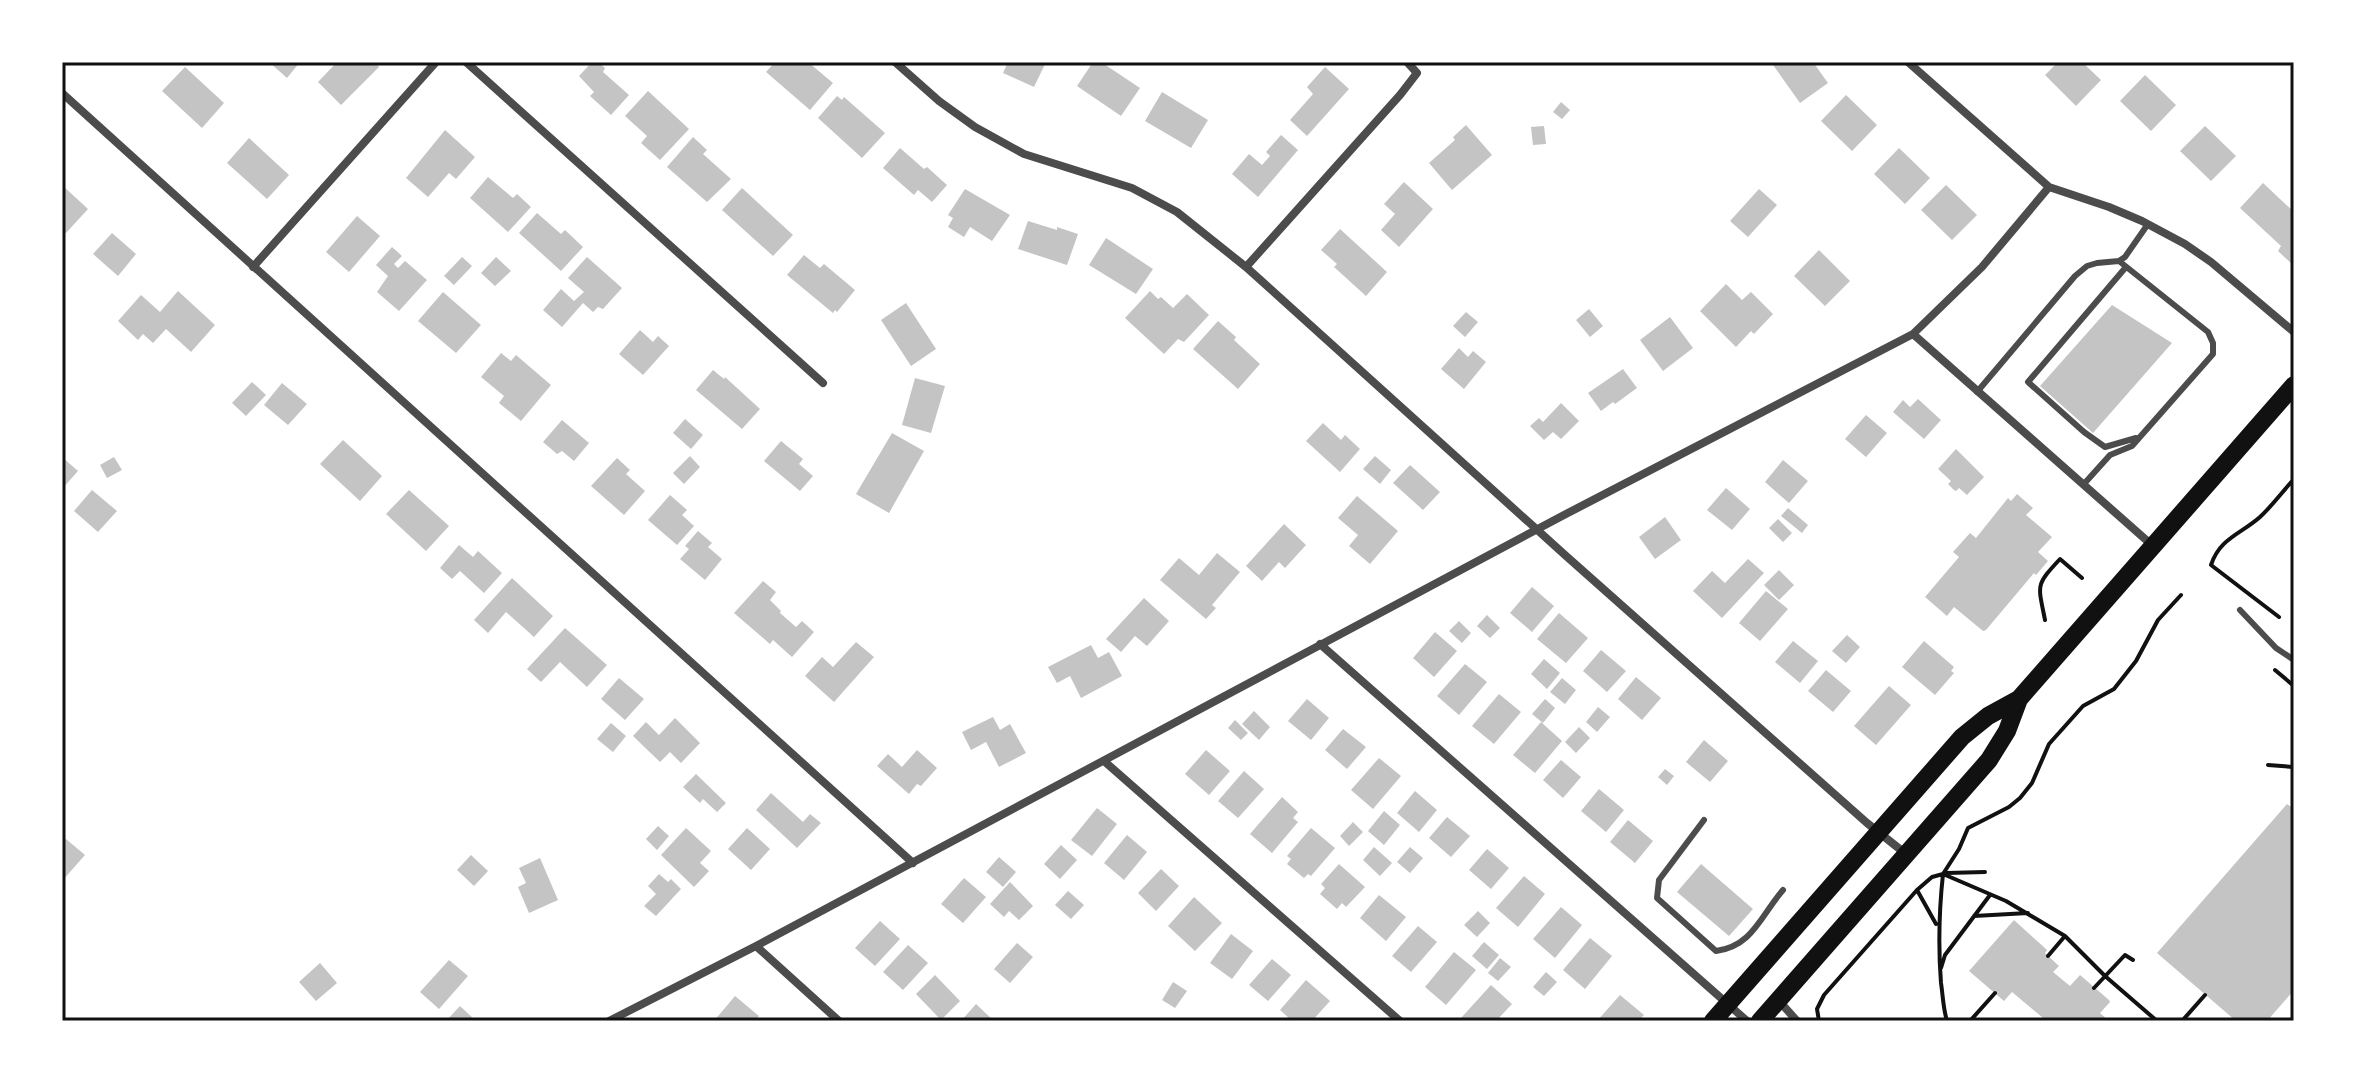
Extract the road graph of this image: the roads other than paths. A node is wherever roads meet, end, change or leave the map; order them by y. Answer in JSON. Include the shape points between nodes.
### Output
{"nodes":[{"id":1,"x":436,"y":62,"type":"edge"},
{"id":2,"x":466,"y":62,"type":"edge"},
{"id":3,"x":895,"y":62,"type":"edge"},
{"id":4,"x":1407,"y":62,"type":"edge"},
{"id":5,"x":1908,"y":62,"type":"edge"},
{"id":6,"x":62,"y":93,"type":"edge"},
{"id":7,"x":2049,"y":187,"type":"junction"},
{"id":8,"x":2148,"y":224,"type":"junction"},
{"id":9,"x":2119,"y":261,"type":"junction"},
{"id":10,"x":253,"y":267,"type":"junction"},
{"id":11,"x":1246,"y":267,"type":"junction"},
{"id":12,"x":2126,"y":267,"type":"junction"},
{"id":13,"x":2294,"y":332,"type":"edge"},
{"id":14,"x":1913,"y":334,"type":"junction"},
{"id":15,"x":823,"y":383,"type":"dead end"},
{"id":16,"x":2294,"y":385,"type":"edge"},
{"id":17,"x":1977,"y":392,"type":"junction"},
{"id":18,"x":2139,"y":437,"type":"junction"},
{"id":19,"x":2083,"y":485,"type":"junction"},
{"id":20,"x":1537,"y":529,"type":"junction"},
{"id":21,"x":2154,"y":546,"type":"junction"},
{"id":22,"x":2240,"y":610,"type":"dead end"},
{"id":23,"x":1320,"y":644,"type":"junction"},
{"id":24,"x":2294,"y":660,"type":"edge"},
{"id":25,"x":2019,"y":699,"type":"junction"},
{"id":26,"x":1104,"y":761,"type":"junction"},
{"id":27,"x":1704,"y":820,"type":"dead end"},
{"id":28,"x":1878,"y":832,"type":"junction"},
{"id":29,"x":1906,"y":854,"type":"junction"},
{"id":30,"x":913,"y":863,"type":"junction"},
{"id":31,"x":1783,"y":890,"type":"dead end"},
{"id":32,"x":756,"y":946,"type":"junction"},
{"id":33,"x":1778,"y":1000,"type":"junction"},
{"id":34,"x":1728,"y":1004,"type":"junction"},
{"id":35,"x":609,"y":1021,"type":"edge"},
{"id":36,"x":839,"y":1021,"type":"edge"},
{"id":37,"x":1400,"y":1021,"type":"edge"},
{"id":38,"x":1713,"y":1021,"type":"edge"},
{"id":39,"x":1747,"y":1021,"type":"edge"},
{"id":40,"x":1760,"y":1021,"type":"edge"},
{"id":41,"x":1797,"y":1021,"type":"edge"}],
"edges":[{"from":1,"to":10,"type":"street"},
{"from":2,"to":15,"type":"street"},
{"from":3,"to":11,"type":"street","via":[[975,127],[1024,154],[1132,188],[1177,212]]},
{"from":4,"to":11,"type":"street","via":[[1417,73],[1400,95]]},
{"from":5,"to":7,"type":"street"},
{"from":6,"to":10,"type":"street"},
{"from":7,"to":8,"type":"street"},
{"from":7,"to":14,"type":"street","via":[[1982,267]]},
{"from":8,"to":9,"type":"lane"},
{"from":8,"to":13,"type":"street","via":[[2211,262]]},
{"from":9,"to":12,"type":"lane"},
{"from":9,"to":17,"type":"lane","via":[[2087,266],[2075,276]]},
{"from":10,"to":30,"type":"street"},
{"from":11,"to":20,"type":"street"},
{"from":12,"to":18,"type":"lane","via":[[2208,332],[2213,343],[2213,354]]},
{"from":12,"to":18,"type":"lane","via":[[2028,382],[2105,447]]},
{"from":14,"to":17,"type":"street"},
{"from":14,"to":20,"type":"street"},
{"from":16,"to":21,"type":"main road"},
{"from":17,"to":19,"type":"street"},
{"from":18,"to":19,"type":"lane","via":[[2110,455]]},
{"from":19,"to":21,"type":"street"},
{"from":20,"to":23,"type":"street"},
{"from":20,"to":28,"type":"street"},
{"from":21,"to":25,"type":"main road"},
{"from":22,"to":24,"type":"lane"},
{"from":23,"to":26,"type":"street"},
{"from":23,"to":34,"type":"street"},
{"from":25,"to":28,"type":"main road","via":[[1962,737]]},
{"from":25,"to":29,"type":"main road","via":[[1989,760]]},
{"from":26,"to":30,"type":"street"},
{"from":26,"to":37,"type":"street"},
{"from":27,"to":31,"type":"lane","via":[[1659,880],[1657,898],[1716,951],[1732,949],[1749,937]]},
{"from":28,"to":29,"type":"street"},
{"from":28,"to":34,"type":"main road"},
{"from":29,"to":33,"type":"main road"},
{"from":30,"to":32,"type":"street"},
{"from":32,"to":35,"type":"street"},
{"from":32,"to":36,"type":"street"},
{"from":33,"to":40,"type":"main road"},
{"from":33,"to":41,"type":"street"},
{"from":34,"to":38,"type":"main road"},
{"from":34,"to":39,"type":"street"}]}
